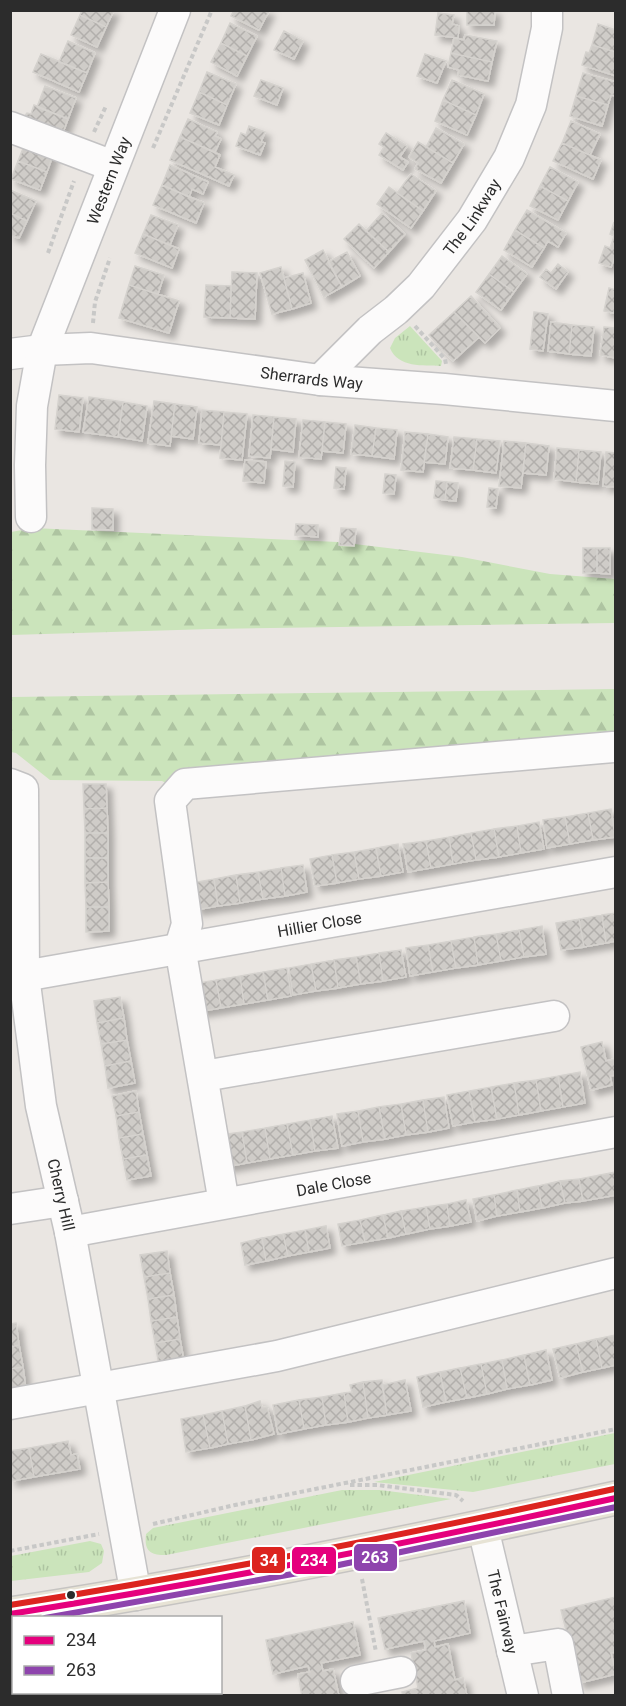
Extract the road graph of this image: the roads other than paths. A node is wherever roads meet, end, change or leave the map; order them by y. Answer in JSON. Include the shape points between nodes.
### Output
{"nodes":[{"id":1,"x":175,"y":10,"type":"edge"},
{"id":2,"x":547,"y":10,"type":"edge"},
{"id":3,"x":10,"y":127,"type":"edge"},
{"id":4,"x":113,"y":166,"type":"junction"},
{"id":5,"x":42,"y":350,"type":"junction"},
{"id":6,"x":10,"y":354,"type":"edge"},
{"id":7,"x":320,"y":380,"type":"junction"},
{"id":8,"x":615,"y":406,"type":"edge"},
{"id":9,"x":31,"y":517,"type":"dead end"},
{"id":10,"x":613,"y":747,"type":"dead end"},
{"id":11,"x":17,"y":787,"type":"edge"},
{"id":12,"x":615,"y":872,"type":"edge"},
{"id":13,"x":180,"y":947,"type":"junction"},
{"id":14,"x":24,"y":976,"type":"junction"},
{"id":15,"x":554,"y":1016,"type":"dead end"},
{"id":16,"x":204,"y":1076,"type":"junction"},
{"id":17,"x":607,"y":1133,"type":"edge"},
{"id":18,"x":63,"y":1202,"type":"junction"},
{"id":19,"x":224,"y":1203,"type":"junction"},
{"id":20,"x":10,"y":1209,"type":"edge"},
{"id":21,"x":70,"y":1232,"type":"junction"},
{"id":22,"x":615,"y":1273,"type":"edge"},
{"id":23,"x":99,"y":1389,"type":"junction"},
{"id":24,"x":10,"y":1404,"type":"edge"},
{"id":25,"x":615,"y":1498,"type":"edge"},
{"id":26,"x":483,"y":1528,"type":"junction"},
{"id":27,"x":136,"y":1595,"type":"junction"},
{"id":28,"x":10,"y":1614,"type":"edge"},
{"id":29,"x":512,"y":1651,"type":"junction"},
{"id":30,"x":523,"y":1695,"type":"edge"},
{"id":31,"x":568,"y":1695,"type":"edge"}],
"edges":[{"from":1,"to":4,"type":"street","name":"Western Way"},
{"from":2,"to":7,"type":"street","name":"The Linkway","via":[[531,105],[509,158],[472,220],[421,286]]},
{"from":3,"to":4,"type":"street"},
{"from":4,"to":5,"type":"street","name":"Western Way"},
{"from":5,"to":6,"type":"street","name":"Sherrards Way"},
{"from":5,"to":7,"type":"street","name":"Sherrards Way","via":[[91,348]]},
{"from":5,"to":9,"type":"street","name":"Western Way","via":[[32,406]]},
{"from":7,"to":8,"type":"street","name":"Sherrards Way"},
{"from":10,"to":13,"type":"street","via":[[185,784],[170,801],[187,924]]},
{"from":11,"to":14,"type":"street","name":"Cherry Hill"},
{"from":12,"to":13,"type":"street","name":"Hillier Close"},
{"from":13,"to":14,"type":"street","name":"Hillier Close"},
{"from":13,"to":16,"type":"street"},
{"from":14,"to":18,"type":"street","name":"Cherry Hill","via":[[41,1106]]},
{"from":15,"to":16,"type":"street"},
{"from":16,"to":19,"type":"street"},
{"from":17,"to":19,"type":"street","name":"Dale Close"},
{"from":18,"to":20,"type":"street"},
{"from":18,"to":21,"type":"street","name":"Cherry Hill"},
{"from":19,"to":21,"type":"street","name":"Dale Close"},
{"from":21,"to":23,"type":"street","name":"Cherry Hill"},
{"from":22,"to":23,"type":"street","via":[[277,1356]]},
{"from":23,"to":24,"type":"street"},
{"from":23,"to":27,"type":"street","name":"Cherry Hill"},
{"from":25,"to":26,"type":"main road"},
{"from":26,"to":27,"type":"main road"},
{"from":26,"to":29,"type":"street","name":"The Fairway"},
{"from":27,"to":28,"type":"main road"},
{"from":29,"to":30,"type":"street","name":"The Fairway"},
{"from":29,"to":31,"type":"street","via":[[558,1644]]}]}
